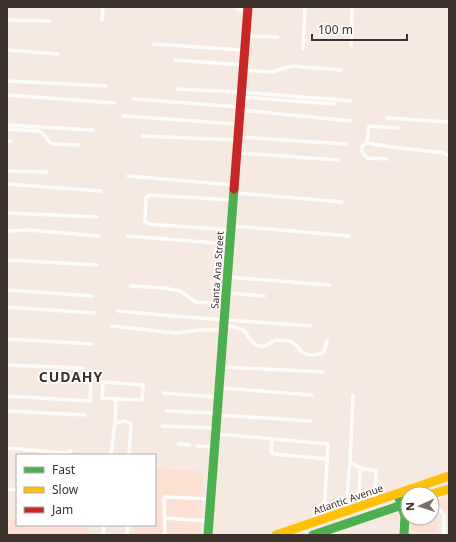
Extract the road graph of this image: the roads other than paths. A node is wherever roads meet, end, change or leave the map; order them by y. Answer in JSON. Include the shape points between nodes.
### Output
{"nodes":[{"id":1,"x":102,"y":7,"type":"edge"},
{"id":2,"x":236,"y":7,"type":"edge"},
{"id":3,"x":305,"y":7,"type":"edge"},
{"id":4,"x":352,"y":7,"type":"edge"},
{"id":5,"x":248,"y":8,"type":"edge"},
{"id":6,"x":7,"y":20,"type":"edge"},
{"id":7,"x":102,"y":20,"type":"dead end"},
{"id":8,"x":50,"y":21,"type":"dead end"},
{"id":9,"x":246,"y":36,"type":"junction"},
{"id":10,"x":278,"y":37,"type":"dead end"},
{"id":11,"x":153,"y":44,"type":"dead end"},
{"id":12,"x":351,"y":45,"type":"dead end"},
{"id":13,"x":7,"y":50,"type":"edge"},
{"id":14,"x":245,"y":50,"type":"junction"},
{"id":15,"x":303,"y":50,"type":"dead end"},
{"id":16,"x":58,"y":54,"type":"dead end"},
{"id":17,"x":174,"y":60,"type":"dead end"},
{"id":18,"x":243,"y":68,"type":"junction"},
{"id":19,"x":341,"y":70,"type":"dead end"},
{"id":20,"x":7,"y":81,"type":"edge"},
{"id":21,"x":106,"y":86,"type":"dead end"},
{"id":22,"x":177,"y":89,"type":"dead end"},
{"id":23,"x":241,"y":94,"type":"junction"},
{"id":24,"x":7,"y":95,"type":"edge"},
{"id":25,"x":133,"y":99,"type":"dead end"},
{"id":26,"x":351,"y":101,"type":"dead end"},
{"id":27,"x":114,"y":103,"type":"dead end"},
{"id":28,"x":334,"y":104,"type":"dead end"},
{"id":29,"x":240,"y":108,"type":"junction"},
{"id":30,"x":123,"y":116,"type":"dead end"},
{"id":31,"x":387,"y":118,"type":"dead end"},
{"id":32,"x":351,"y":121,"type":"dead end"},
{"id":33,"x":449,"y":122,"type":"edge"},
{"id":34,"x":239,"y":124,"type":"junction"},
{"id":35,"x":7,"y":125,"type":"edge"},
{"id":36,"x":7,"y":128,"type":"edge"},
{"id":37,"x":399,"y":128,"type":"dead end"},
{"id":38,"x":93,"y":130,"type":"dead end"},
{"id":39,"x":143,"y":136,"type":"dead end"},
{"id":40,"x":238,"y":138,"type":"junction"},
{"id":41,"x":367,"y":142,"type":"junction"},
{"id":42,"x":346,"y":144,"type":"dead end"},
{"id":43,"x":78,"y":145,"type":"dead end"},
{"id":44,"x":237,"y":153,"type":"junction"},
{"id":45,"x":449,"y":156,"type":"edge"},
{"id":46,"x":338,"y":160,"type":"dead end"},
{"id":47,"x":387,"y":160,"type":"dead end"},
{"id":48,"x":7,"y":170,"type":"edge"},
{"id":49,"x":48,"y":172,"type":"dead end"},
{"id":50,"x":128,"y":176,"type":"dead end"},
{"id":51,"x":7,"y":184,"type":"edge"},
{"id":52,"x":101,"y":191,"type":"dead end"},
{"id":53,"x":234,"y":193,"type":"junction"},
{"id":54,"x":342,"y":202,"type":"dead end"},
{"id":55,"x":7,"y":213,"type":"edge"},
{"id":56,"x":97,"y":218,"type":"dead end"},
{"id":57,"x":231,"y":228,"type":"junction"},
{"id":58,"x":7,"y":232,"type":"edge"},
{"id":59,"x":99,"y":236,"type":"dead end"},
{"id":60,"x":128,"y":236,"type":"dead end"},
{"id":61,"x":349,"y":236,"type":"dead end"},
{"id":62,"x":230,"y":245,"type":"junction"},
{"id":63,"x":7,"y":260,"type":"edge"},
{"id":64,"x":97,"y":265,"type":"dead end"},
{"id":65,"x":228,"y":276,"type":"junction"},
{"id":66,"x":329,"y":285,"type":"dead end"},
{"id":67,"x":130,"y":286,"type":"dead end"},
{"id":68,"x":7,"y":290,"type":"edge"},
{"id":69,"x":226,"y":292,"type":"junction"},
{"id":70,"x":93,"y":296,"type":"dead end"},
{"id":71,"x":264,"y":296,"type":"dead end"},
{"id":72,"x":226,"y":304,"type":"junction"},
{"id":73,"x":7,"y":308,"type":"edge"},
{"id":74,"x":118,"y":311,"type":"dead end"},
{"id":75,"x":94,"y":313,"type":"dead end"},
{"id":76,"x":224,"y":325,"type":"junction"},
{"id":77,"x":112,"y":326,"type":"dead end"},
{"id":78,"x":311,"y":326,"type":"dead end"},
{"id":79,"x":7,"y":339,"type":"edge"},
{"id":80,"x":327,"y":341,"type":"dead end"},
{"id":81,"x":92,"y":344,"type":"dead end"},
{"id":82,"x":7,"y":364,"type":"edge"},
{"id":83,"x":221,"y":367,"type":"junction"},
{"id":84,"x":83,"y":368,"type":"dead end"},
{"id":85,"x":323,"y":372,"type":"dead end"},
{"id":86,"x":91,"y":375,"type":"dead end"},
{"id":87,"x":164,"y":393,"type":"dead end"},
{"id":88,"x":219,"y":393,"type":"junction"},
{"id":89,"x":312,"y":395,"type":"dead end"},
{"id":90,"x":353,"y":395,"type":"dead end"},
{"id":91,"x":7,"y":396,"type":"edge"},
{"id":92,"x":116,"y":399,"type":"junction"},
{"id":93,"x":7,"y":411,"type":"edge"},
{"id":94,"x":166,"y":411,"type":"dead end"},
{"id":95,"x":217,"y":414,"type":"junction"},
{"id":96,"x":84,"y":415,"type":"dead end"},
{"id":97,"x":311,"y":421,"type":"dead end"},
{"id":98,"x":115,"y":423,"type":"junction"},
{"id":99,"x":162,"y":426,"type":"dead end"},
{"id":100,"x":216,"y":431,"type":"junction"},
{"id":101,"x":272,"y":439,"type":"junction"},
{"id":102,"x":178,"y":444,"type":"dead end"},
{"id":103,"x":190,"y":445,"type":"dead end"},
{"id":104,"x":196,"y":446,"type":"dead end"},
{"id":105,"x":215,"y":447,"type":"junction"},
{"id":106,"x":7,"y":448,"type":"edge"},
{"id":107,"x":71,"y":451,"type":"dead end"},
{"id":108,"x":111,"y":454,"type":"edge"},
{"id":109,"x":129,"y":454,"type":"edge"},
{"id":110,"x":327,"y":459,"type":"junction"},
{"id":111,"x":350,"y":462,"type":"junction"},
{"id":112,"x":360,"y":468,"type":"junction"},
{"id":113,"x":449,"y":476,"type":"edge"},
{"id":114,"x":449,"y":488,"type":"edge"},
{"id":115,"x":440,"y":493,"type":"edge"},
{"id":116,"x":398,"y":494,"type":"junction"},
{"id":117,"x":400,"y":497,"type":"edge"},
{"id":118,"x":211,"y":499,"type":"junction"},
{"id":119,"x":375,"y":502,"type":"junction"},
{"id":120,"x":400,"y":506,"type":"edge"},
{"id":121,"x":359,"y":507,"type":"junction"},
{"id":122,"x":440,"y":510,"type":"edge"},
{"id":123,"x":347,"y":511,"type":"junction"},
{"id":124,"x":164,"y":518,"type":"junction"},
{"id":125,"x":324,"y":519,"type":"junction"},
{"id":126,"x":209,"y":521,"type":"junction"},
{"id":127,"x":165,"y":535,"type":"edge"},
{"id":128,"x":208,"y":535,"type":"edge"},
{"id":129,"x":276,"y":535,"type":"edge"},
{"id":130,"x":313,"y":535,"type":"edge"},
{"id":131,"x":444,"y":535,"type":"edge"}],
"edges":[{"from":1,"to":7,"type":"lane"},
{"from":2,"to":5,"type":"lane"},
{"from":3,"to":15,"type":"lane"},
{"from":4,"to":12,"type":"lane"},
{"from":5,"to":9,"type":"street","name":"Santa Ana Street"},
{"from":6,"to":8,"type":"lane"},
{"from":9,"to":10,"type":"lane"},
{"from":9,"to":14,"type":"street","name":"Santa Ana Street"},
{"from":11,"to":14,"type":"lane"},
{"from":13,"to":16,"type":"lane"},
{"from":14,"to":18,"type":"street","name":"Santa Ana Street"},
{"from":17,"to":18,"type":"lane"},
{"from":18,"to":19,"type":"lane","via":[[271,72],[292,66]]},
{"from":18,"to":23,"type":"street","name":"Santa Ana Street"},
{"from":20,"to":21,"type":"lane"},
{"from":22,"to":23,"type":"lane"},
{"from":23,"to":26,"type":"lane"},
{"from":23,"to":28,"type":"lane"},
{"from":23,"to":29,"type":"street","name":"Santa Ana Street"},
{"from":24,"to":27,"type":"lane"},
{"from":25,"to":29,"type":"lane"},
{"from":29,"to":32,"type":"lane"},
{"from":29,"to":34,"type":"street","name":"Santa Ana Street"},
{"from":30,"to":34,"type":"lane"},
{"from":31,"to":33,"type":"lane"},
{"from":34,"to":40,"type":"street","name":"Santa Ana Street"},
{"from":35,"to":38,"type":"lane"},
{"from":36,"to":43,"type":"lane","via":[[39,131],[44,133],[48,142],[52,144]]},
{"from":37,"to":41,"type":"lane","via":[[369,126]]},
{"from":39,"to":40,"type":"lane"},
{"from":40,"to":42,"type":"lane"},
{"from":40,"to":44,"type":"street","name":"Santa Ana Street"},
{"from":41,"to":45,"type":"lane","via":[[444,153]]},
{"from":41,"to":47,"type":"lane","via":[[362,146],[362,152],[367,158]]},
{"from":44,"to":46,"type":"lane"},
{"from":44,"to":53,"type":"street","name":"Santa Ana Street"},
{"from":48,"to":49,"type":"lane"},
{"from":50,"to":53,"type":"lane"},
{"from":51,"to":52,"type":"lane"},
{"from":53,"to":54,"type":"lane"},
{"from":53,"to":57,"type":"street","name":"Santa Ana Street"},
{"from":53,"to":57,"type":"lane","via":[[150,195],[146,198],[145,221],[148,224]]},
{"from":55,"to":56,"type":"lane"},
{"from":57,"to":61,"type":"lane"},
{"from":57,"to":62,"type":"street","name":"Santa Ana Street"},
{"from":58,"to":59,"type":"lane","via":[[29,230]]},
{"from":60,"to":62,"type":"lane"},
{"from":62,"to":65,"type":"street","name":"Santa Ana Street"},
{"from":63,"to":64,"type":"lane"},
{"from":65,"to":66,"type":"lane"},
{"from":65,"to":69,"type":"street","name":"Santa Ana Street"},
{"from":67,"to":72,"type":"lane","via":[[180,291],[196,302]]},
{"from":68,"to":70,"type":"lane"},
{"from":69,"to":71,"type":"lane"},
{"from":69,"to":72,"type":"street","name":"Santa Ana Street"},
{"from":72,"to":76,"type":"street","name":"Santa Ana Street"},
{"from":73,"to":75,"type":"lane"},
{"from":74,"to":76,"type":"lane"},
{"from":76,"to":77,"type":"lane","via":[[175,333]]},
{"from":76,"to":78,"type":"lane"},
{"from":76,"to":80,"type":"lane","via":[[243,331],[258,346],[266,346],[276,340],[288,341],[295,343],[302,352],[308,354],[318,355],[324,352]]},
{"from":76,"to":83,"type":"street","name":"Santa Ana Street"},
{"from":79,"to":81,"type":"lane"},
{"from":82,"to":84,"type":"lane"},
{"from":83,"to":85,"type":"lane"},
{"from":83,"to":88,"type":"street","name":"Santa Ana Street"},
{"from":86,"to":91,"type":"lane","via":[[90,401]]},
{"from":87,"to":88,"type":"lane"},
{"from":88,"to":89,"type":"lane"},
{"from":88,"to":95,"type":"street","name":"Santa Ana Street"},
{"from":90,"to":111,"type":"lane"},
{"from":92,"to":92,"type":"lane","via":[[102,398],[103,382],[143,385],[142,400]]},
{"from":92,"to":98,"type":"lane"},
{"from":93,"to":96,"type":"lane"},
{"from":94,"to":95,"type":"lane"},
{"from":95,"to":97,"type":"lane"},
{"from":95,"to":100,"type":"street","name":"Santa Ana Street"},
{"from":98,"to":108,"type":"lane"},
{"from":98,"to":109,"type":"lane","via":[[126,421],[131,424]]},
{"from":99,"to":100,"type":"lane"},
{"from":100,"to":101,"type":"lane"},
{"from":100,"to":105,"type":"street","name":"Santa Ana Street"},
{"from":101,"to":110,"type":"lane","via":[[273,454]]},
{"from":101,"to":110,"type":"lane","via":[[328,444]]},
{"from":102,"to":103,"type":"lane"},
{"from":104,"to":105,"type":"lane"},
{"from":105,"to":118,"type":"street","name":"Santa Ana Street"},
{"from":106,"to":107,"type":"lane","via":[[65,453]]},
{"from":110,"to":125,"type":"lane"},
{"from":111,"to":112,"type":"lane"},
{"from":111,"to":123,"type":"lane"},
{"from":112,"to":119,"type":"lane","via":[[376,471]]},
{"from":112,"to":121,"type":"lane"},
{"from":113,"to":116,"type":"street","name":"Atlantic Avenue"},
{"from":114,"to":115,"type":"street"},
{"from":116,"to":117,"type":"street"},
{"from":116,"to":119,"type":"street","name":"Atlantic Avenue"},
{"from":118,"to":124,"type":"lane","via":[[164,497]]},
{"from":118,"to":126,"type":"street","name":"Santa Ana Street"},
{"from":119,"to":121,"type":"street","name":"Atlantic Avenue"},
{"from":120,"to":130,"type":"street"},
{"from":121,"to":123,"type":"street","name":"Atlantic Avenue"},
{"from":122,"to":131,"type":"lane","via":[[444,515]]},
{"from":123,"to":125,"type":"street","name":"Atlantic Avenue"},
{"from":124,"to":126,"type":"lane"},
{"from":124,"to":127,"type":"lane"},
{"from":125,"to":129,"type":"street","name":"Atlantic Avenue"},
{"from":126,"to":128,"type":"street","name":"Santa Ana Street"}]}
